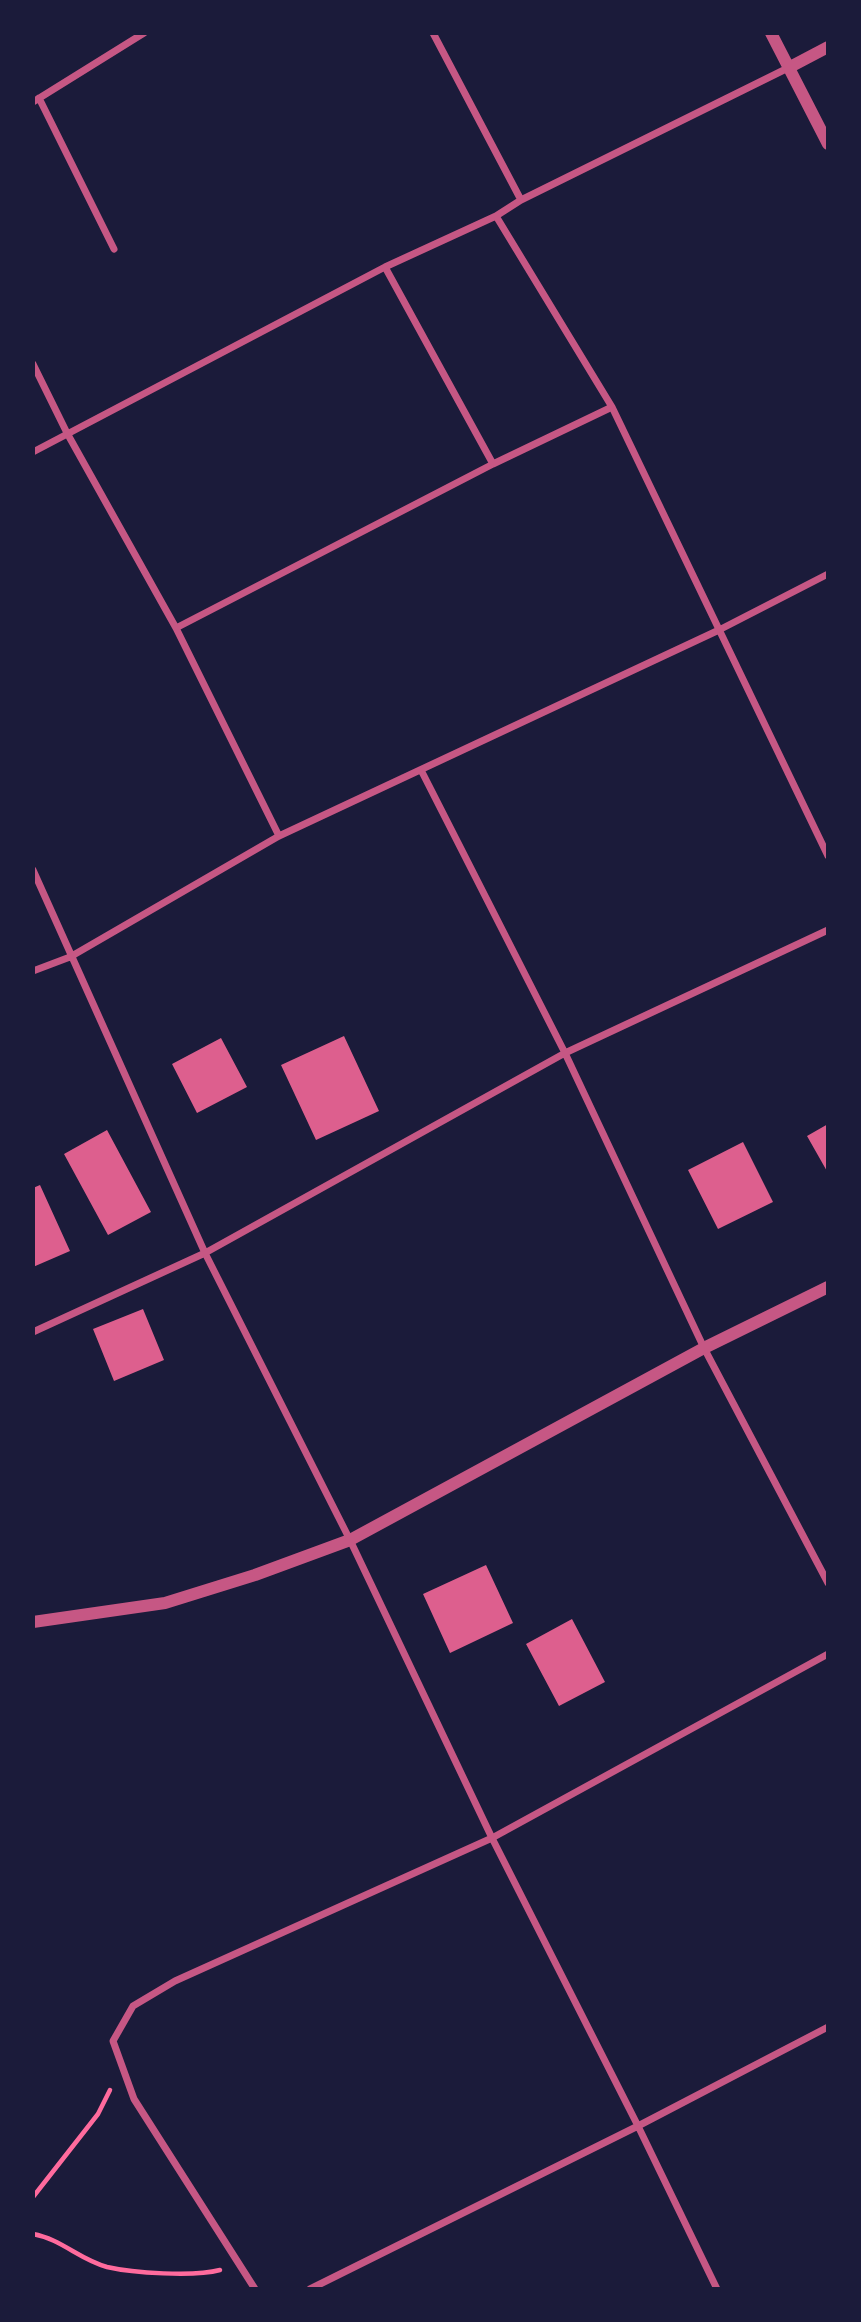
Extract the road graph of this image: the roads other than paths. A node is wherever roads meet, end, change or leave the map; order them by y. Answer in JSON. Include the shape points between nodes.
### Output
{"nodes":[{"id":1,"x":144,"y":33,"type":"edge"},
{"id":2,"x":433,"y":33,"type":"edge"},
{"id":3,"x":771,"y":33,"type":"edge"},
{"id":4,"x":828,"y":47,"type":"edge"},
{"id":5,"x":790,"y":66,"type":"junction"},
{"id":6,"x":36,"y":100,"type":"edge"},
{"id":7,"x":828,"y":144,"type":"edge"},
{"id":8,"x":521,"y":200,"type":"junction"},
{"id":9,"x":496,"y":216,"type":"junction"},
{"id":10,"x":114,"y":249,"type":"dead end"},
{"id":11,"x":385,"y":267,"type":"junction"},
{"id":12,"x":33,"y":364,"type":"edge"},
{"id":13,"x":612,"y":407,"type":"junction"},
{"id":14,"x":67,"y":433,"type":"junction"},
{"id":15,"x":33,"y":452,"type":"edge"},
{"id":16,"x":492,"y":464,"type":"junction"},
{"id":17,"x":828,"y":574,"type":"edge"},
{"id":18,"x":176,"y":628,"type":"junction"},
{"id":19,"x":719,"y":630,"type":"junction"},
{"id":20,"x":421,"y":770,"type":"junction"},
{"id":21,"x":279,"y":836,"type":"junction"},
{"id":22,"x":828,"y":856,"type":"edge"},
{"id":23,"x":33,"y":870,"type":"edge"},
{"id":24,"x":828,"y":930,"type":"edge"},
{"id":25,"x":70,"y":957,"type":"junction"},
{"id":26,"x":33,"y":971,"type":"edge"},
{"id":27,"x":565,"y":1053,"type":"junction"},
{"id":28,"x":205,"y":1253,"type":"junction"},
{"id":29,"x":828,"y":1287,"type":"edge"},
{"id":30,"x":33,"y":1332,"type":"edge"},
{"id":31,"x":704,"y":1348,"type":"junction"},
{"id":32,"x":351,"y":1540,"type":"junction"},
{"id":33,"x":828,"y":1583,"type":"edge"},
{"id":34,"x":33,"y":1622,"type":"edge"},
{"id":35,"x":828,"y":1654,"type":"edge"},
{"id":36,"x":492,"y":1838,"type":"junction"},
{"id":37,"x":828,"y":2027,"type":"edge"},
{"id":38,"x":638,"y":2126,"type":"junction"},
{"id":39,"x":255,"y":2289,"type":"edge"},
{"id":40,"x":310,"y":2289,"type":"edge"},
{"id":41,"x":717,"y":2289,"type":"edge"}],
"edges":[{"from":1,"to":6,"type":"street"},
{"from":2,"to":8,"type":"street"},
{"from":3,"to":5,"type":"street"},
{"from":4,"to":5,"type":"street"},
{"from":5,"to":7,"type":"street"},
{"from":5,"to":8,"type":"street"},
{"from":6,"to":10,"type":"street"},
{"from":8,"to":9,"type":"street"},
{"from":9,"to":11,"type":"street"},
{"from":9,"to":13,"type":"street"},
{"from":11,"to":14,"type":"street"},
{"from":11,"to":16,"type":"street"},
{"from":12,"to":14,"type":"street"},
{"from":13,"to":16,"type":"street"},
{"from":13,"to":19,"type":"street"},
{"from":14,"to":15,"type":"street"},
{"from":14,"to":18,"type":"street"},
{"from":16,"to":18,"type":"street"},
{"from":17,"to":19,"type":"street"},
{"from":18,"to":21,"type":"street"},
{"from":19,"to":20,"type":"street"},
{"from":19,"to":22,"type":"street"},
{"from":20,"to":21,"type":"street"},
{"from":20,"to":27,"type":"street"},
{"from":21,"to":25,"type":"street"},
{"from":23,"to":25,"type":"street"},
{"from":24,"to":27,"type":"street"},
{"from":25,"to":26,"type":"street"},
{"from":25,"to":28,"type":"street"},
{"from":27,"to":28,"type":"street"},
{"from":27,"to":31,"type":"street"},
{"from":28,"to":30,"type":"street"},
{"from":28,"to":32,"type":"street"},
{"from":29,"to":31,"type":"street"},
{"from":31,"to":32,"type":"street"},
{"from":31,"to":33,"type":"street"},
{"from":32,"to":34,"type":"street","via":[[165,1603]]},
{"from":32,"to":36,"type":"street"},
{"from":35,"to":36,"type":"street"},
{"from":36,"to":38,"type":"street"},
{"from":36,"to":39,"type":"street","via":[[175,1981],[133,2006],[113,2041],[134,2099]]},
{"from":37,"to":38,"type":"street"},
{"from":38,"to":40,"type":"street"},
{"from":38,"to":41,"type":"street"}]}
